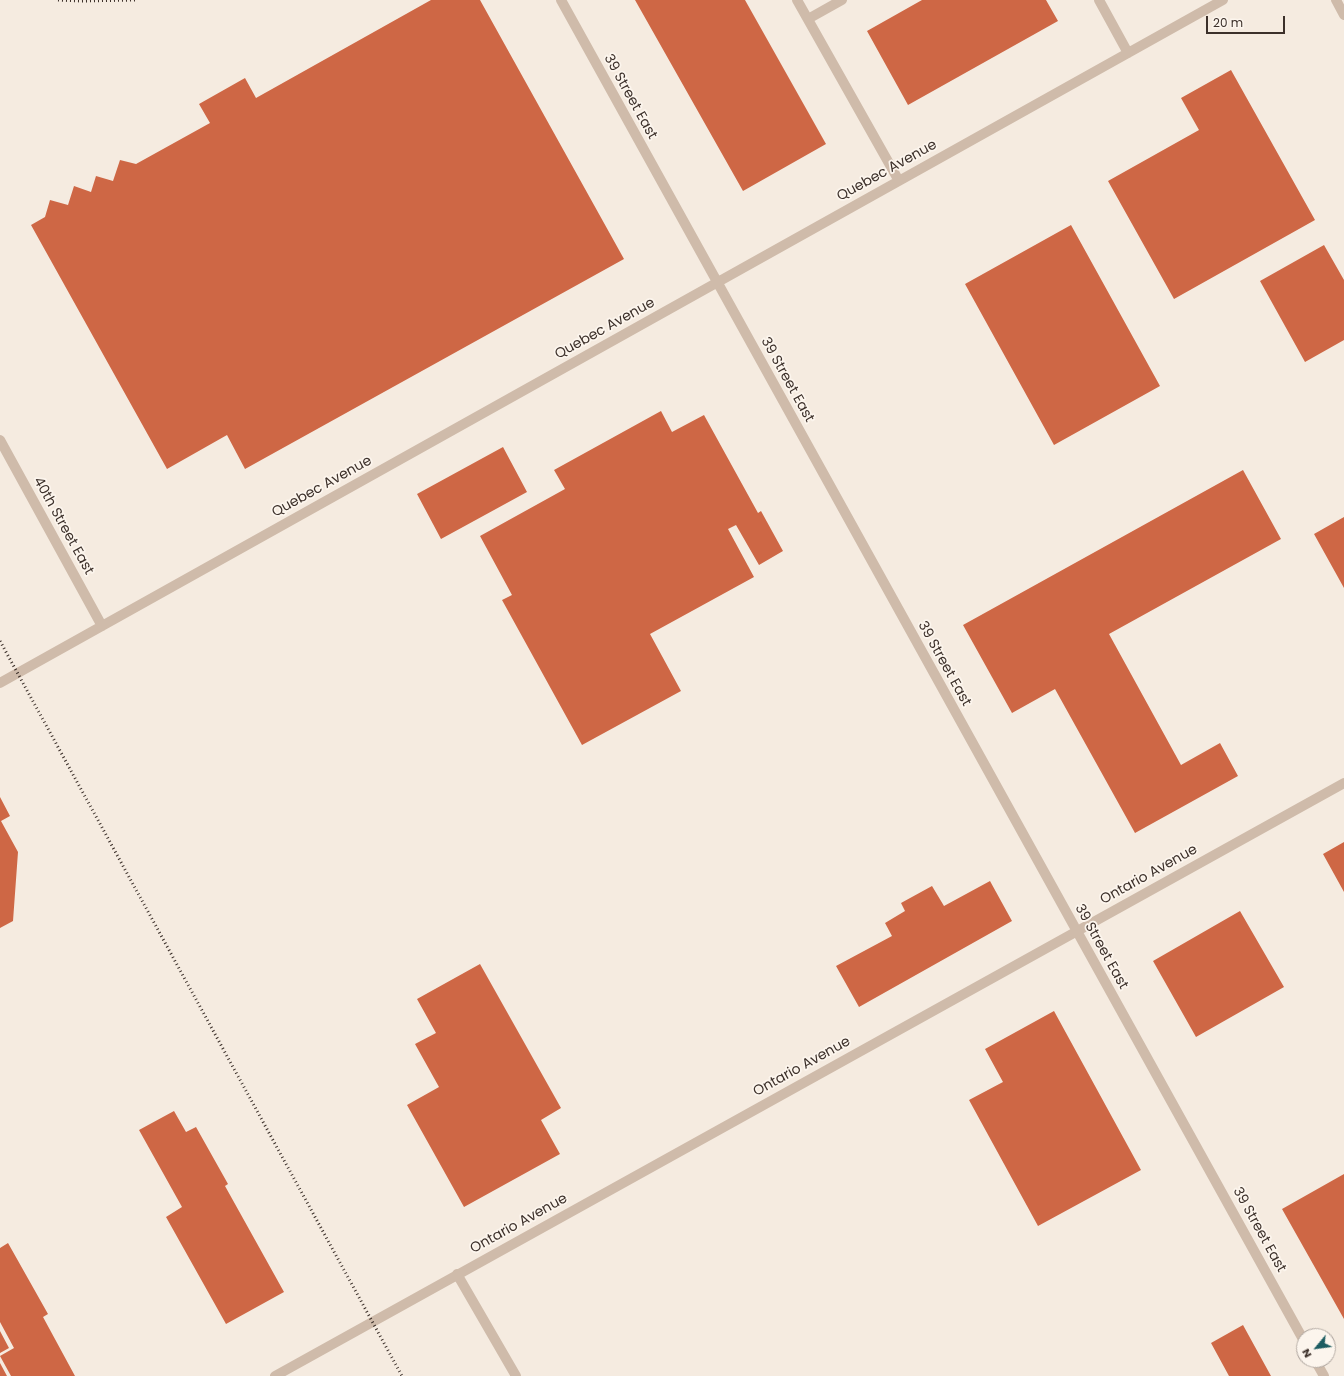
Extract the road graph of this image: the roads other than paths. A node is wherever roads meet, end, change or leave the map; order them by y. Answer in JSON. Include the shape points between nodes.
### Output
{"nodes":[{"id":1,"x":561,"y":0,"type":"edge"},
{"id":2,"x":797,"y":0,"type":"edge"},
{"id":3,"x":842,"y":0,"type":"edge"},
{"id":4,"x":1099,"y":0,"type":"edge"},
{"id":5,"x":1223,"y":0,"type":"edge"},
{"id":6,"x":1336,"y":0,"type":"edge"},
{"id":7,"x":1344,"y":15,"type":"edge"},
{"id":8,"x":808,"y":19,"type":"junction"},
{"id":9,"x":1128,"y":53,"type":"junction"},
{"id":10,"x":899,"y":181,"type":"junction"},
{"id":11,"x":717,"y":282,"type":"junction"},
{"id":12,"x":0,"y":440,"type":"edge"},
{"id":13,"x":102,"y":626,"type":"junction"},
{"id":14,"x":0,"y":683,"type":"edge"},
{"id":15,"x":1344,"y":783,"type":"edge"},
{"id":16,"x":1076,"y":931,"type":"junction"},
{"id":17,"x":457,"y":1274,"type":"junction"},
{"id":18,"x":1297,"y":1328,"type":"edge"},
{"id":19,"x":275,"y":1376,"type":"edge"},
{"id":20,"x":516,"y":1376,"type":"edge"}],
"edges":[{"from":1,"to":11,"type":"street","name":"39 Street East"},
{"from":2,"to":8,"type":"street"},
{"from":3,"to":8,"type":"street"},
{"from":4,"to":9,"type":"street"},
{"from":5,"to":9,"type":"street","name":"Quebec Avenue"},
{"from":6,"to":7,"type":"street"},
{"from":8,"to":10,"type":"street"},
{"from":9,"to":10,"type":"street","name":"Quebec Avenue"},
{"from":10,"to":11,"type":"street","name":"Quebec Avenue"},
{"from":11,"to":13,"type":"street","name":"Quebec Avenue"},
{"from":11,"to":16,"type":"street","name":"39 Street East"},
{"from":12,"to":13,"type":"street","name":"40th Street East"},
{"from":13,"to":14,"type":"street","name":"Quebec Avenue"},
{"from":15,"to":16,"type":"street","name":"Ontario Avenue"},
{"from":16,"to":17,"type":"street","name":"Ontario Avenue"},
{"from":16,"to":18,"type":"street","name":"39 Street East"},
{"from":17,"to":19,"type":"street","name":"Ontario Avenue"},
{"from":17,"to":20,"type":"street"}]}
